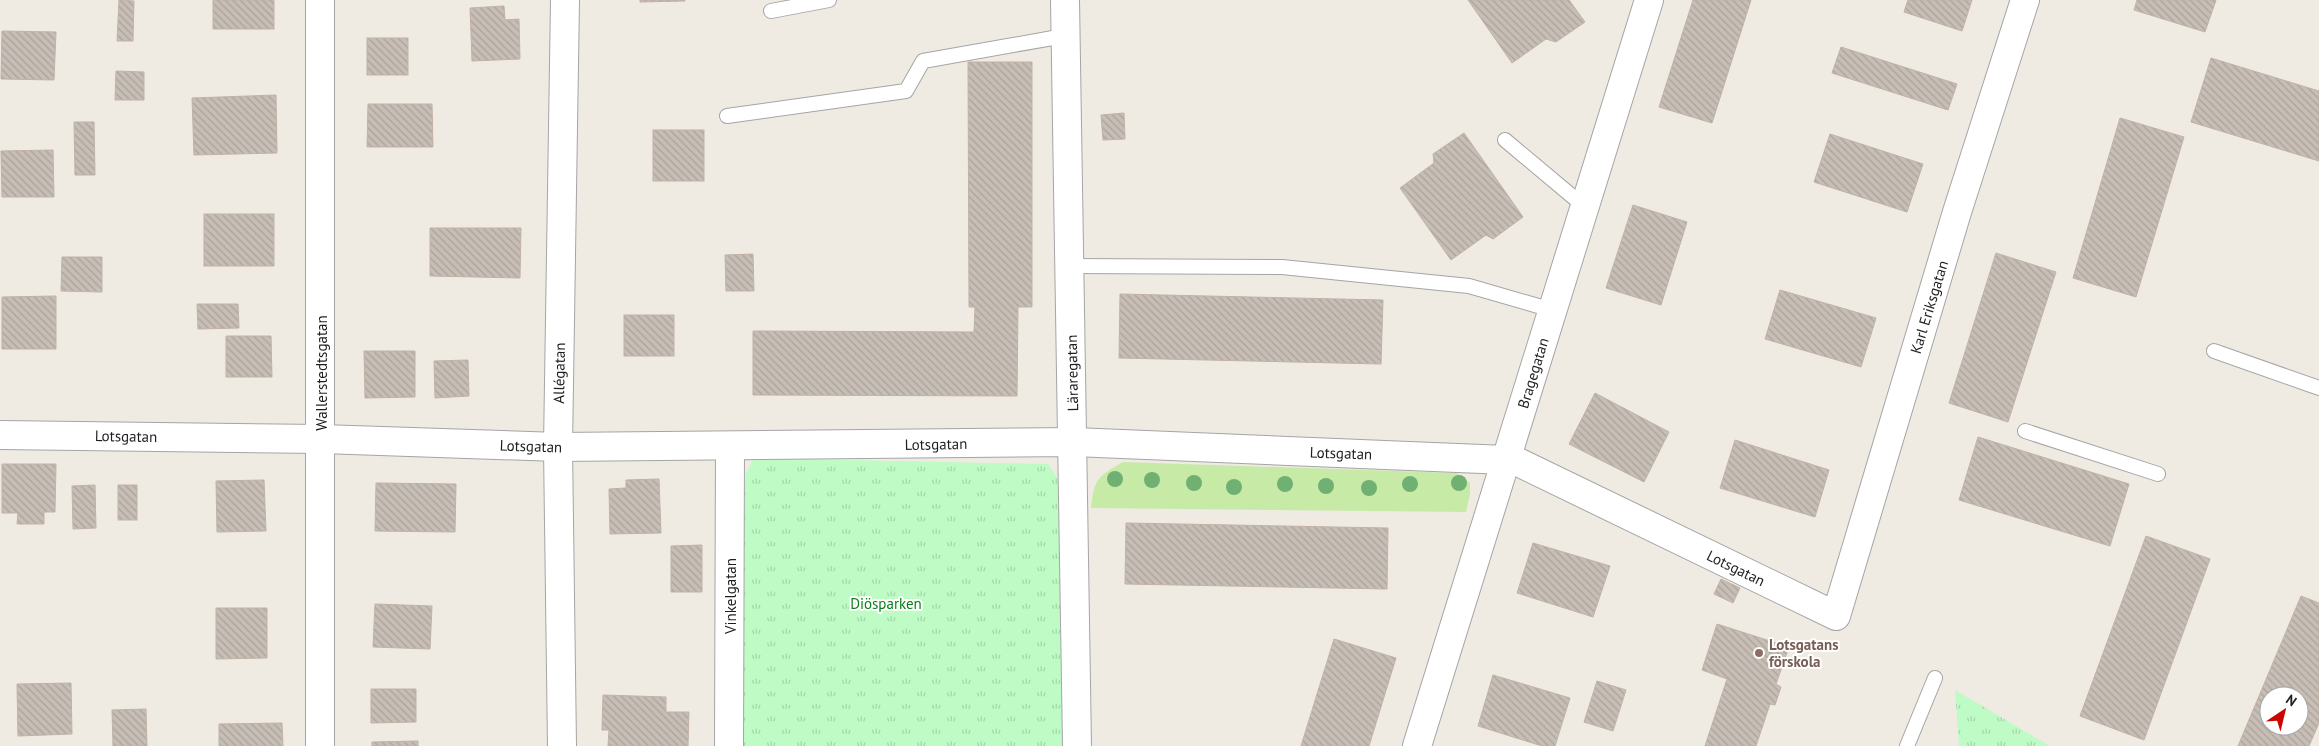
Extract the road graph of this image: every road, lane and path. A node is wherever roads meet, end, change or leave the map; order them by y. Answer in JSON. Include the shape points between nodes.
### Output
{"nodes":[{"id":1,"x":320,"y":0,"type":"edge"},
{"id":2,"x":565,"y":0,"type":"edge"},
{"id":3,"x":829,"y":0,"type":"edge"},
{"id":4,"x":1065,"y":0,"type":"edge"},
{"id":5,"x":1649,"y":0,"type":"edge"},
{"id":6,"x":2025,"y":0,"type":"edge"},
{"id":7,"x":771,"y":11,"type":"dead end"},
{"id":8,"x":1064,"y":36,"type":"junction"},
{"id":9,"x":727,"y":116,"type":"dead end"},
{"id":10,"x":1505,"y":140,"type":"dead end"},
{"id":11,"x":1585,"y":207,"type":"junction"},
{"id":12,"x":1070,"y":266,"type":"junction"},
{"id":13,"x":1552,"y":310,"type":"junction"},
{"id":14,"x":2214,"y":351,"type":"dead end"},
{"id":15,"x":2319,"y":388,"type":"edge"},
{"id":16,"x":2025,"y":432,"type":"dead end"},
{"id":17,"x":0,"y":435,"type":"edge"},
{"id":18,"x":322,"y":439,"type":"junction"},
{"id":19,"x":1074,"y":442,"type":"junction"},
{"id":20,"x":730,"y":446,"type":"junction"},
{"id":21,"x":558,"y":447,"type":"junction"},
{"id":22,"x":1506,"y":460,"type":"junction"},
{"id":23,"x":2158,"y":474,"type":"dead end"},
{"id":24,"x":1836,"y":616,"type":"joint"},
{"id":25,"x":1934,"y":678,"type":"dead end"},
{"id":26,"x":320,"y":746,"type":"edge"},
{"id":27,"x":562,"y":746,"type":"edge"},
{"id":28,"x":729,"y":746,"type":"edge"},
{"id":29,"x":1077,"y":746,"type":"edge"},
{"id":30,"x":1417,"y":746,"type":"edge"},
{"id":31,"x":1907,"y":746,"type":"edge"}],
"edges":[{"from":1,"to":18,"type":"street","name":"Wallerstedtsgatan"},
{"from":2,"to":21,"type":"street","name":"Allégatan"},
{"from":3,"to":7,"type":"lane"},
{"from":4,"to":8,"type":"street","name":"Läraregatan"},
{"from":5,"to":11,"type":"street","name":"Bragegatan"},
{"from":6,"to":24,"type":"street","name":"Karl Eriksgatan","via":[[1957,212]]},
{"from":8,"to":9,"type":"lane","via":[[923,61],[906,91]]},
{"from":8,"to":12,"type":"street","name":"Läraregatan"},
{"from":10,"to":11,"type":"lane"},
{"from":11,"to":13,"type":"street","name":"Bragegatan"},
{"from":12,"to":13,"type":"lane","via":[[1282,267],[1469,286]]},
{"from":12,"to":19,"type":"street","name":"Läraregatan"},
{"from":13,"to":22,"type":"street","name":"Bragegatan"},
{"from":14,"to":15,"type":"lane"},
{"from":16,"to":23,"type":"lane"},
{"from":17,"to":18,"type":"street","name":"Lotsgatan"},
{"from":18,"to":21,"type":"street","name":"Lotsgatan"},
{"from":18,"to":26,"type":"street","name":"Wallerstedtsgatan"},
{"from":19,"to":20,"type":"street","name":"Lotsgatan"},
{"from":19,"to":22,"type":"street","name":"Lotsgatan"},
{"from":19,"to":29,"type":"street","name":"Läraregatan"},
{"from":20,"to":21,"type":"street","name":"Lotsgatan"},
{"from":20,"to":28,"type":"street","name":"Vinkelgatan"},
{"from":21,"to":27,"type":"street","name":"Allégatan"},
{"from":22,"to":24,"type":"street","name":"Lotsgatan","via":[[1518,462]]},
{"from":22,"to":30,"type":"street","name":"Bragegatan"},
{"from":25,"to":31,"type":"lane"}]}
